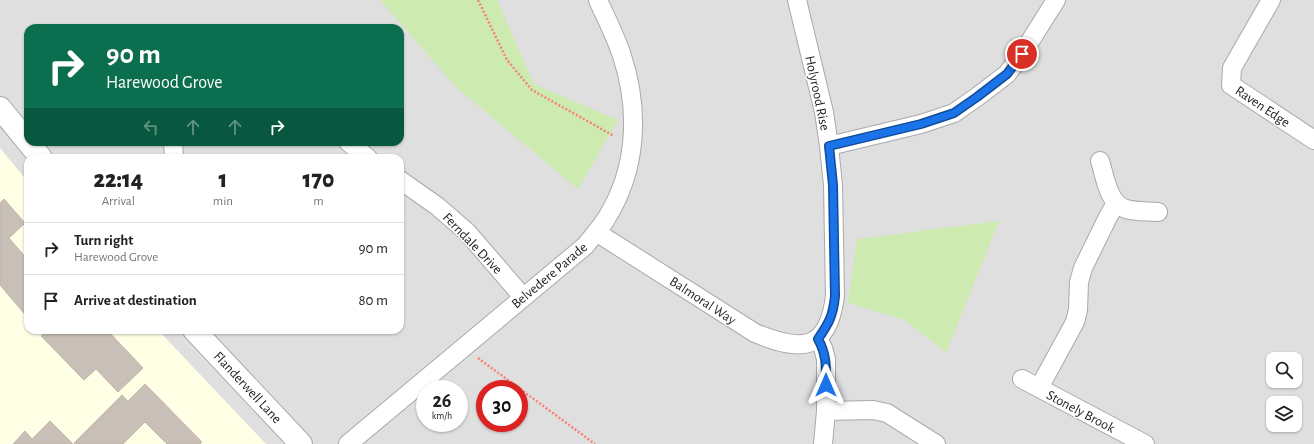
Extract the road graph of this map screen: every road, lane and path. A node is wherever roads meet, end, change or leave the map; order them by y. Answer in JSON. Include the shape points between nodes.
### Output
{"nodes":[{"id":1,"x":478,"y":0,"type":"edge"},
{"id":2,"x":598,"y":0,"type":"edge"},
{"id":3,"x":797,"y":0,"type":"edge"},
{"id":4,"x":1056,"y":0,"type":"edge"},
{"id":5,"x":1271,"y":0,"type":"edge"},
{"id":6,"x":0,"y":108,"type":"edge"},
{"id":7,"x":24,"y":137,"type":"edge"},
{"id":8,"x":1314,"y":140,"type":"edge"},
{"id":9,"x":31,"y":146,"type":"edge"},
{"id":10,"x":353,"y":146,"type":"edge"},
{"id":11,"x":829,"y":146,"type":"junction"},
{"id":12,"x":632,"y":147,"type":"junction"},
{"id":13,"x":38,"y":154,"type":"edge"},
{"id":14,"x":363,"y":154,"type":"edge"},
{"id":15,"x":1100,"y":161,"type":"dead end"},
{"id":16,"x":404,"y":183,"type":"edge"},
{"id":17,"x":1116,"y":203,"type":"junction"},
{"id":18,"x":1158,"y":212,"type":"dead end"},
{"id":19,"x":596,"y":232,"type":"junction"},
{"id":20,"x":523,"y":297,"type":"junction"},
{"id":21,"x":198,"y":334,"type":"edge"},
{"id":22,"x":818,"y":339,"type":"junction"},
{"id":23,"x":464,"y":347,"type":"junction"},
{"id":24,"x":1022,"y":379,"type":"dead end"},
{"id":25,"x":1039,"y":388,"type":"junction"},
{"id":26,"x":826,"y":411,"type":"junction"},
{"id":27,"x":301,"y":444,"type":"edge"},
{"id":28,"x":348,"y":444,"type":"edge"},
{"id":29,"x":595,"y":444,"type":"edge"},
{"id":30,"x":823,"y":444,"type":"edge"},
{"id":31,"x":936,"y":444,"type":"edge"},
{"id":32,"x":1145,"y":444,"type":"edge"}],
"edges":[{"from":1,"to":12,"type":"path","via":[[506,60],[532,90]]},
{"from":2,"to":12,"type":"street","name":"Belvedere Parade","via":[[622,56],[629,86],[633,113]]},
{"from":3,"to":11,"type":"street","name":"Holyrood Rise","via":[[824,112]]},
{"from":4,"to":11,"type":"street","via":[[1007,74],[954,113],[921,124]]},
{"from":5,"to":8,"type":"street","name":"Raven Edge","via":[[1232,68],[1231,85]]},
{"from":6,"to":7,"type":"street"},
{"from":9,"to":13,"type":"street"},
{"from":10,"to":14,"type":"street"},
{"from":11,"to":22,"type":"street","name":"Holyrood Rise","via":[[833,185],[835,296],[828,325]]},
{"from":12,"to":19,"type":"street","name":"Belvedere Parade","via":[[627,175],[617,198]]},
{"from":15,"to":17,"type":"street","via":[[1111,196]]},
{"from":16,"to":20,"type":"street","name":"Ferndale Drive","via":[[437,206],[467,232]]},
{"from":17,"to":18,"type":"street","via":[[1125,209]]},
{"from":17,"to":25,"type":"street","name":"Stonely Brook","via":[[1083,268],[1079,282],[1076,322]]},
{"from":19,"to":20,"type":"street","name":"Belvedere Parade","via":[[585,246]]},
{"from":19,"to":22,"type":"street","name":"Balmoral Way","via":[[755,334],[793,345],[806,344]]},
{"from":20,"to":23,"type":"street","name":"Belvedere Parade"},
{"from":21,"to":27,"type":"street","name":"Flanderwell Lane"},
{"from":22,"to":26,"type":"street","via":[[826,359]]},
{"from":23,"to":28,"type":"street","name":"Belvedere Parade"},
{"from":23,"to":29,"type":"path"},
{"from":24,"to":25,"type":"street","name":"Stonely Brook"},
{"from":25,"to":32,"type":"street","name":"Stonely Brook"},
{"from":26,"to":30,"type":"street"},
{"from":26,"to":31,"type":"street","via":[[873,410],[887,413]]}]}
